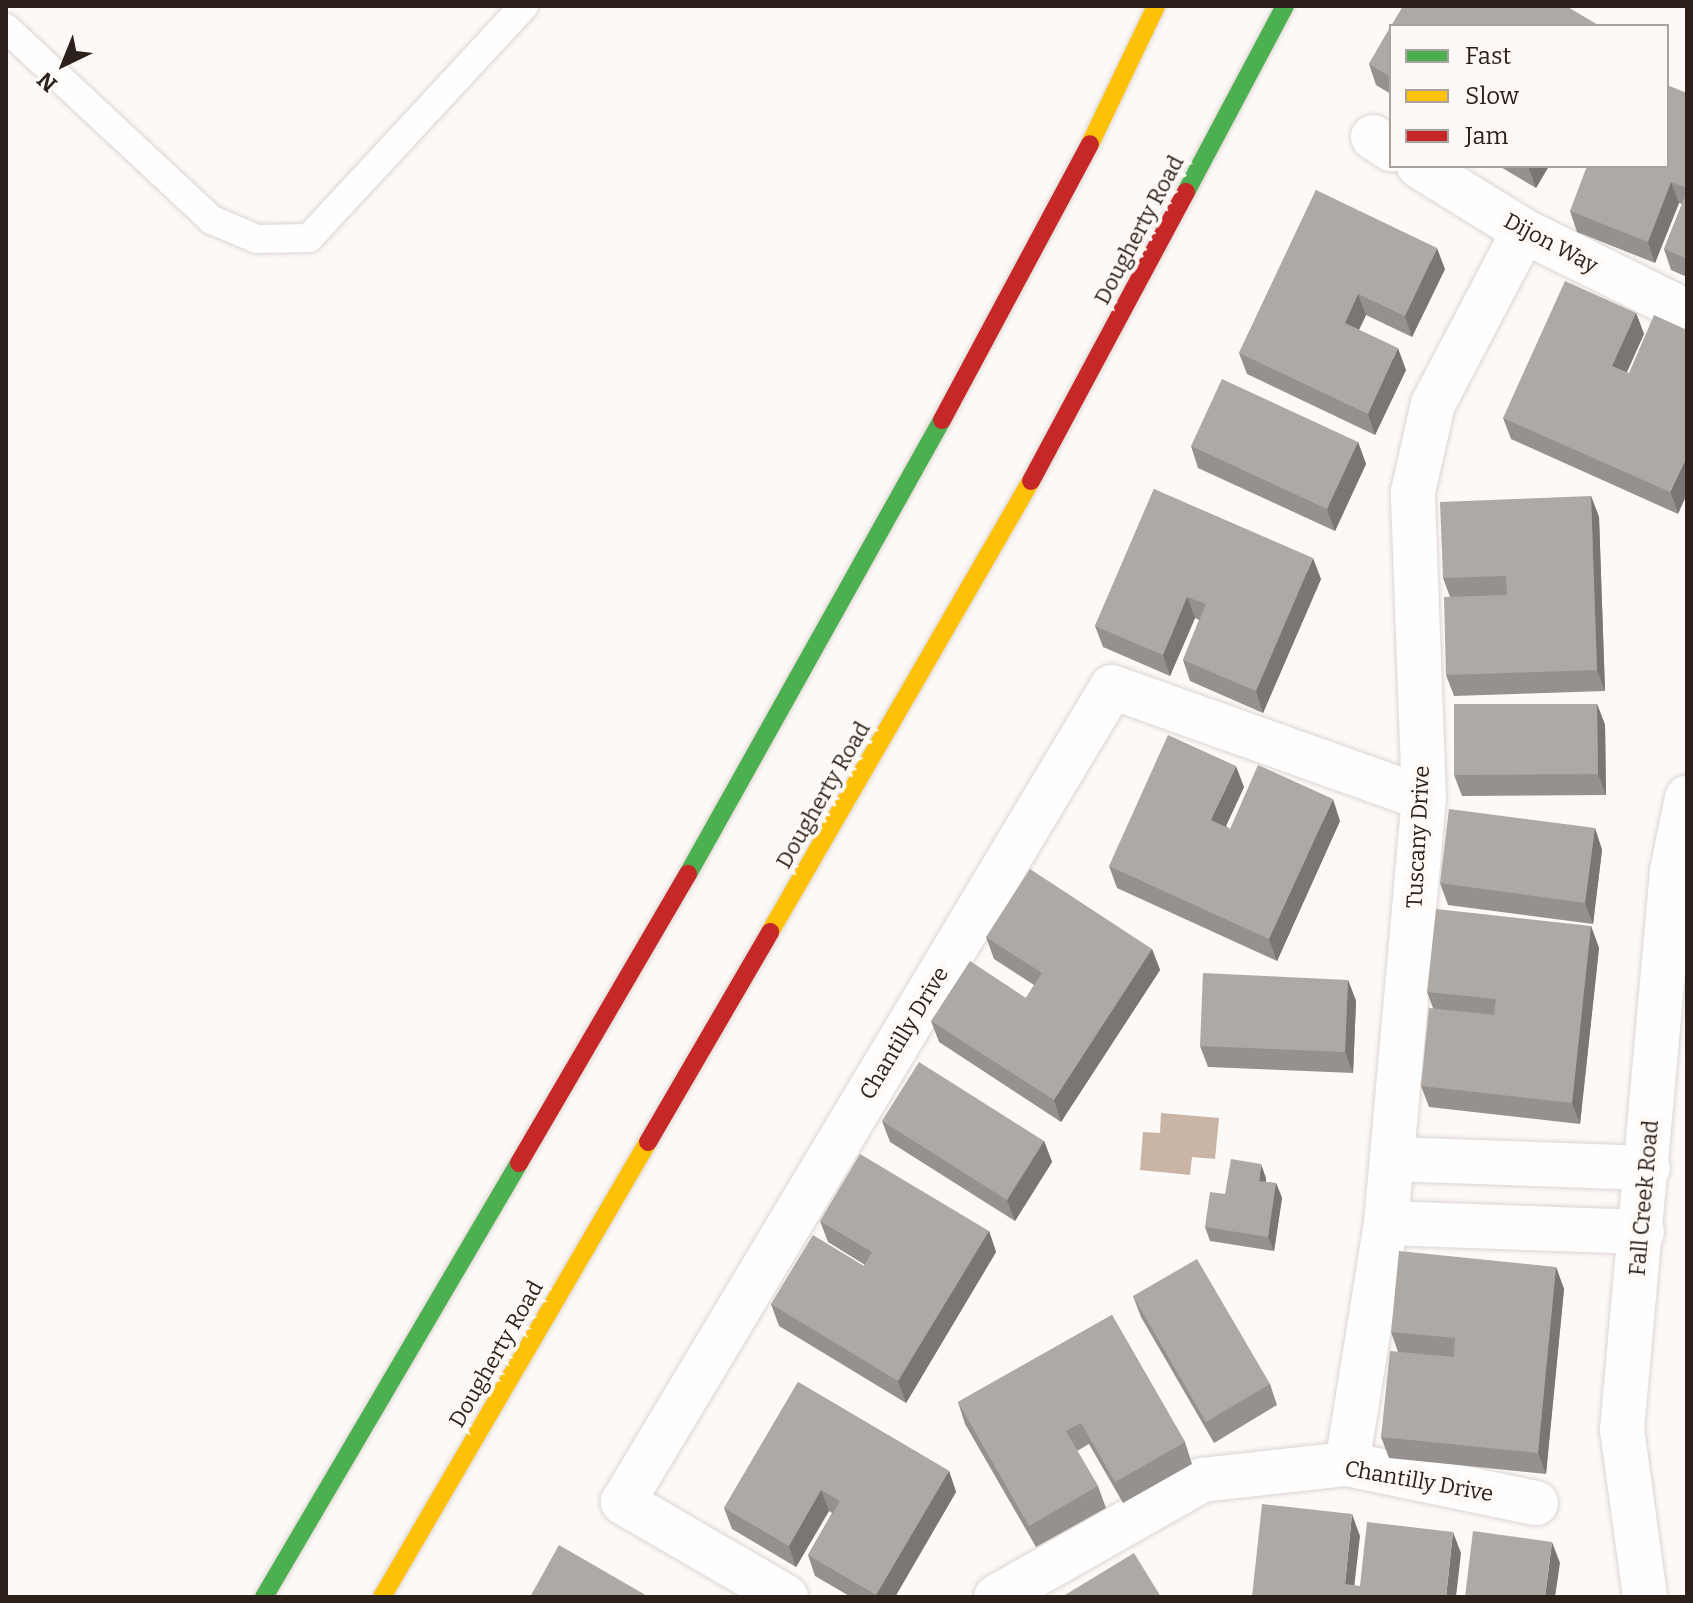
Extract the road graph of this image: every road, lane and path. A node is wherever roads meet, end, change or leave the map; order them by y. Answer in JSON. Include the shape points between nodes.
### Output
{"nodes":[{"id":1,"x":524,"y":6,"type":"edge"},
{"id":2,"x":1156,"y":6,"type":"edge"},
{"id":3,"x":1285,"y":6,"type":"edge"},
{"id":4,"x":6,"y":28,"type":"edge"},
{"id":5,"x":1422,"y":168,"type":"edge"},
{"id":6,"x":1524,"y":231,"type":"junction"},
{"id":7,"x":1687,"y":312,"type":"edge"},
{"id":8,"x":1424,"y":798,"type":"junction"},
{"id":9,"x":1687,"y":798,"type":"edge"},
{"id":10,"x":1392,"y":1159,"type":"junction"},
{"id":11,"x":1648,"y":1168,"type":"junction"},
{"id":12,"x":1386,"y":1223,"type":"junction"},
{"id":13,"x":1642,"y":1232,"type":"junction"},
{"id":14,"x":1347,"y":1464,"type":"junction"},
{"id":15,"x":1536,"y":1503,"type":"dead end"},
{"id":16,"x":264,"y":1597,"type":"edge"},
{"id":17,"x":382,"y":1597,"type":"edge"},
{"id":18,"x":786,"y":1597,"type":"edge"},
{"id":19,"x":996,"y":1597,"type":"edge"},
{"id":20,"x":1645,"y":1597,"type":"edge"}],
"edges":[{"from":1,"to":4,"type":"lane","via":[[309,238],[257,239],[212,220]]},
{"from":2,"to":16,"type":"main road","via":[[1100,126],[803,678]]},
{"from":3,"to":17,"type":"main road","name":"Dougherty Road","via":[[1011,519]]},
{"from":5,"to":6,"type":"street","name":"Dijon Way"},
{"from":6,"to":7,"type":"street","name":"Dijon Way"},
{"from":6,"to":8,"type":"street","name":"Tuscany Drive","via":[[1433,404],[1413,492]]},
{"from":8,"to":10,"type":"street","name":"Tuscany Drive"},
{"from":8,"to":18,"type":"street","name":"Chantilly Drive","via":[[1112,687],[623,1502]]},
{"from":9,"to":11,"type":"street","name":"Fall Creek Road","via":[[1672,871]]},
{"from":10,"to":11,"type":"street"},
{"from":10,"to":12,"type":"street","name":"Tuscany Drive"},
{"from":11,"to":13,"type":"street","name":"Fall Creek Road"},
{"from":12,"to":13,"type":"street"},
{"from":12,"to":14,"type":"street","name":"Tuscany Drive"},
{"from":13,"to":20,"type":"street","name":"Fall Creek Road","via":[[1622,1430]]},
{"from":14,"to":15,"type":"street","name":"Chantilly Drive"},
{"from":14,"to":19,"type":"street","name":"Chantilly Drive","via":[[1202,1480]]}]}
